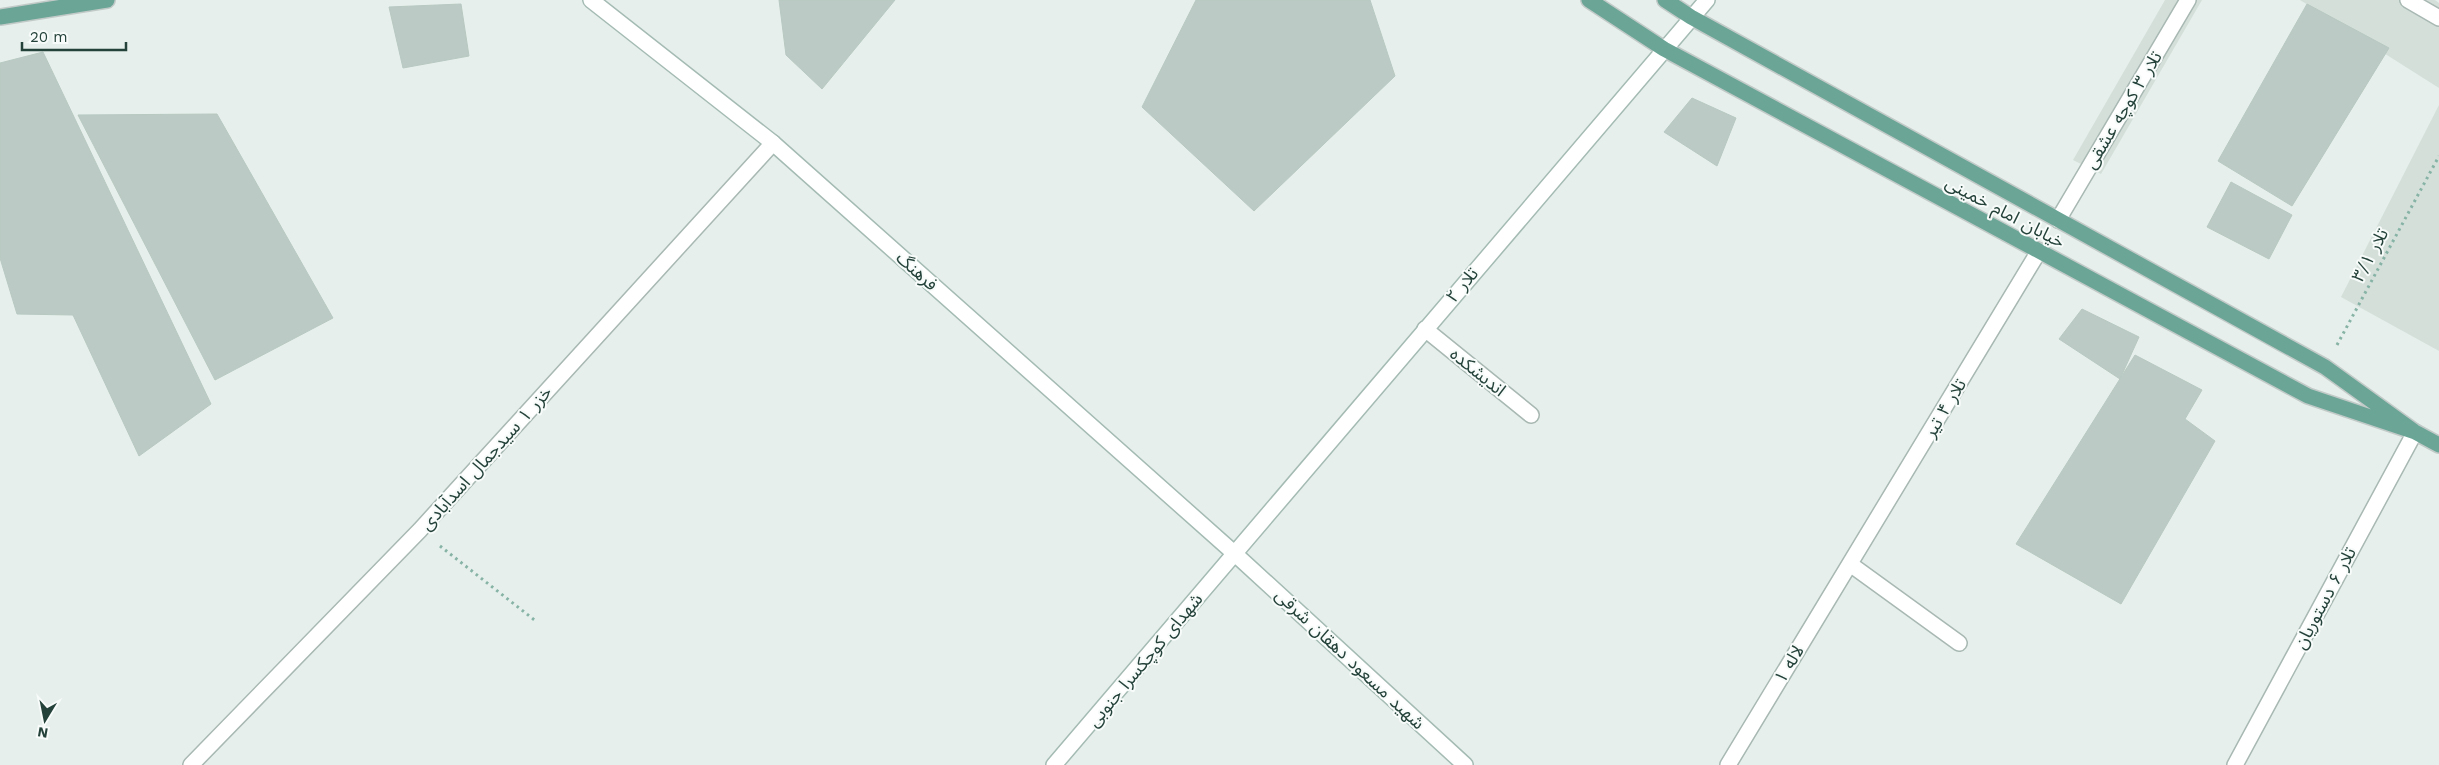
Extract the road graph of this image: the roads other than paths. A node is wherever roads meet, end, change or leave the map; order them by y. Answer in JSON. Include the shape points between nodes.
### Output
{"nodes":[{"id":1,"x":107,"y":0,"type":"edge"},
{"id":2,"x":591,"y":0,"type":"edge"},
{"id":3,"x":1590,"y":0,"type":"edge"},
{"id":4,"x":1665,"y":0,"type":"edge"},
{"id":5,"x":1707,"y":0,"type":"edge"},
{"id":6,"x":2188,"y":0,"type":"edge"},
{"id":7,"x":2408,"y":0,"type":"edge"},
{"id":8,"x":0,"y":16,"type":"edge"},
{"id":9,"x":1691,"y":18,"type":"junction"},
{"id":10,"x":2439,"y":18,"type":"edge"},
{"id":11,"x":1664,"y":49,"type":"junction"},
{"id":12,"x":773,"y":143,"type":"junction"},
{"id":13,"x":2058,"y":220,"type":"junction"},
{"id":14,"x":2039,"y":251,"type":"junction"},
{"id":15,"x":1425,"y":329,"type":"junction"},
{"id":16,"x":1531,"y":415,"type":"dead end"},
{"id":17,"x":2415,"y":432,"type":"junction"},
{"id":18,"x":2439,"y":445,"type":"edge"},
{"id":19,"x":1234,"y":553,"type":"junction"},
{"id":20,"x":1850,"y":564,"type":"junction"},
{"id":21,"x":1959,"y":642,"type":"dead end"},
{"id":22,"x":191,"y":765,"type":"edge"},
{"id":23,"x":1054,"y":765,"type":"edge"},
{"id":24,"x":1465,"y":765,"type":"edge"},
{"id":25,"x":1728,"y":765,"type":"edge"},
{"id":26,"x":2234,"y":765,"type":"edge"}],
"edges":[{"from":1,"to":8,"type":"main road"},
{"from":2,"to":12,"type":"street","name":"فرهنگ"},
{"from":3,"to":11,"type":"main road","name":"خیابان امام خمینی"},
{"from":4,"to":9,"type":"main road","name":"خیابان امام خمینی"},
{"from":5,"to":9,"type":"street","name":"تلار ۲"},
{"from":6,"to":13,"type":"street","name":"تلار ۳ کوچه عشقی"},
{"from":7,"to":10,"type":"street"},
{"from":9,"to":11,"type":"street","name":"تلار ۲"},
{"from":9,"to":13,"type":"main road","name":"خیابان امام خمینی"},
{"from":11,"to":14,"type":"main road","name":"خیابان امام خمینی"},
{"from":11,"to":15,"type":"street","name":"تلار ۲"},
{"from":12,"to":19,"type":"street","name":"فرهنگ"},
{"from":12,"to":22,"type":"street","name":"خزر ۱ سیدجمال اسدآبادی","via":[[420,530]]},
{"from":13,"to":17,"type":"main road","name":"خیابان امام خمینی","via":[[2325,367]]},
{"from":14,"to":17,"type":"main road","name":"خیابان امام خمینی","via":[[2308,396]]},
{"from":14,"to":20,"type":"street","name":"تلار ۴ تیر"},
{"from":15,"to":16,"type":"street","name":"اندیشکده"},
{"from":15,"to":19,"type":"street","name":"تلار ۲"},
{"from":17,"to":18,"type":"main road","name":"خیابان امام خمینی"},
{"from":17,"to":26,"type":"street","name":"تلار ۶ دستوریان"},
{"from":19,"to":23,"type":"street","name":"شهدای کوچکسرا جنوبی"},
{"from":19,"to":24,"type":"street","name":"شهید مسعود دهقان شرقی"},
{"from":20,"to":21,"type":"street"},
{"from":20,"to":25,"type":"street","name":"لاله ۱"}]}
